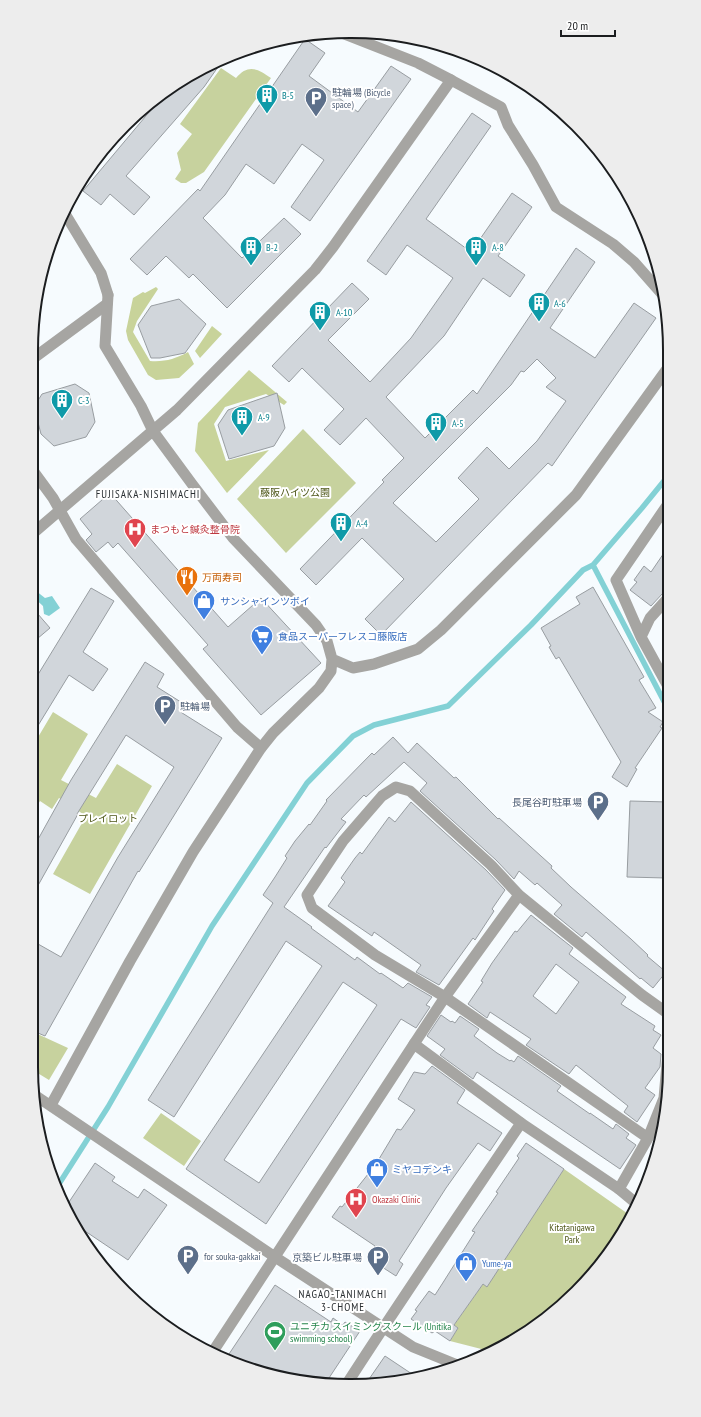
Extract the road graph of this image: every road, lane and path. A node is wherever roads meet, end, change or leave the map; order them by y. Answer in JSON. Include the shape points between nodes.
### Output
{"nodes":[{"id":1,"x":355,"y":38,"type":"edge"},
{"id":2,"x":451,"y":80,"type":"junction"},
{"id":3,"x":67,"y":218,"type":"edge"},
{"id":4,"x":656,"y":285,"type":"edge"},
{"id":5,"x":108,"y":300,"type":"junction"},
{"id":6,"x":38,"y":355,"type":"edge"},
{"id":7,"x":663,"y":375,"type":"edge"},
{"id":8,"x":153,"y":431,"type":"junction"},
{"id":9,"x":38,"y":478,"type":"edge"},
{"id":10,"x":61,"y":510,"type":"junction"},
{"id":11,"x":663,"y":511,"type":"edge"},
{"id":12,"x":38,"y":529,"type":"edge"},
{"id":13,"x":663,"y":604,"type":"edge"},
{"id":14,"x":642,"y":637,"type":"junction"},
{"id":15,"x":332,"y":659,"type":"junction"},
{"id":16,"x":663,"y":677,"type":"edge"},
{"id":17,"x":261,"y":748,"type":"junction"},
{"id":18,"x":519,"y":896,"type":"junction"},
{"id":19,"x":445,"y":997,"type":"junction"},
{"id":20,"x":663,"y":1010,"type":"edge"},
{"id":21,"x":414,"y":1044,"type":"junction"},
{"id":22,"x":40,"y":1099,"type":"edge"},
{"id":23,"x":50,"y":1105,"type":"junction"},
{"id":24,"x":660,"y":1109,"type":"edge"},
{"id":25,"x":521,"y":1123,"type":"junction"},
{"id":26,"x":648,"y":1138,"type":"junction"},
{"id":27,"x":619,"y":1189,"type":"junction"},
{"id":28,"x":633,"y":1201,"type":"edge"},
{"id":29,"x":275,"y":1257,"type":"junction"},
{"id":30,"x":383,"y":1328,"type":"junction"},
{"id":31,"x":215,"y":1348,"type":"edge"},
{"id":32,"x":450,"y":1362,"type":"edge"},
{"id":33,"x":350,"y":1379,"type":"edge"}],
"edges":[{"from":1,"to":2,"type":"street","via":[[418,63]]},
{"from":2,"to":4,"type":"street","via":[[501,107],[508,125],[556,207],[613,244]]},
{"from":2,"to":8,"type":"street","via":[[315,270],[177,410]]},
{"from":3,"to":5,"type":"street","via":[[101,273]]},
{"from":5,"to":6,"type":"street"},
{"from":5,"to":8,"type":"street","via":[[105,346]]},
{"from":7,"to":15,"type":"street","via":[[576,495],[441,630],[418,649],[374,664],[353,668]]},
{"from":8,"to":10,"type":"street"},
{"from":8,"to":15,"type":"street","via":[[233,538],[316,624],[327,641]]},
{"from":9,"to":10,"type":"street"},
{"from":10,"to":12,"type":"street"},
{"from":10,"to":17,"type":"street","via":[[76,539],[102,570],[237,727]]},
{"from":11,"to":14,"type":"street","via":[[616,580]]},
{"from":13,"to":14,"type":"street","via":[[650,618]]},
{"from":14,"to":16,"type":"street"},
{"from":15,"to":17,"type":"street","via":[[331,671],[319,688]]},
{"from":17,"to":23,"type":"street","via":[[193,852]]},
{"from":18,"to":19,"type":"street"},
{"from":18,"to":19,"type":"street","via":[[491,865],[410,791],[396,787],[382,796],[343,841],[307,895],[312,908],[375,955]]},
{"from":18,"to":20,"type":"street"},
{"from":19,"to":21,"type":"street"},
{"from":19,"to":26,"type":"street"},
{"from":21,"to":25,"type":"street"},
{"from":21,"to":29,"type":"street"},
{"from":22,"to":23,"type":"street"},
{"from":23,"to":29,"type":"street"},
{"from":24,"to":26,"type":"street"},
{"from":25,"to":27,"type":"street"},
{"from":25,"to":30,"type":"street"},
{"from":26,"to":27,"type":"street"},
{"from":27,"to":28,"type":"street"},
{"from":29,"to":30,"type":"street"},
{"from":29,"to":31,"type":"street"},
{"from":30,"to":32,"type":"street","via":[[413,1347]]},
{"from":30,"to":33,"type":"street"}]}
